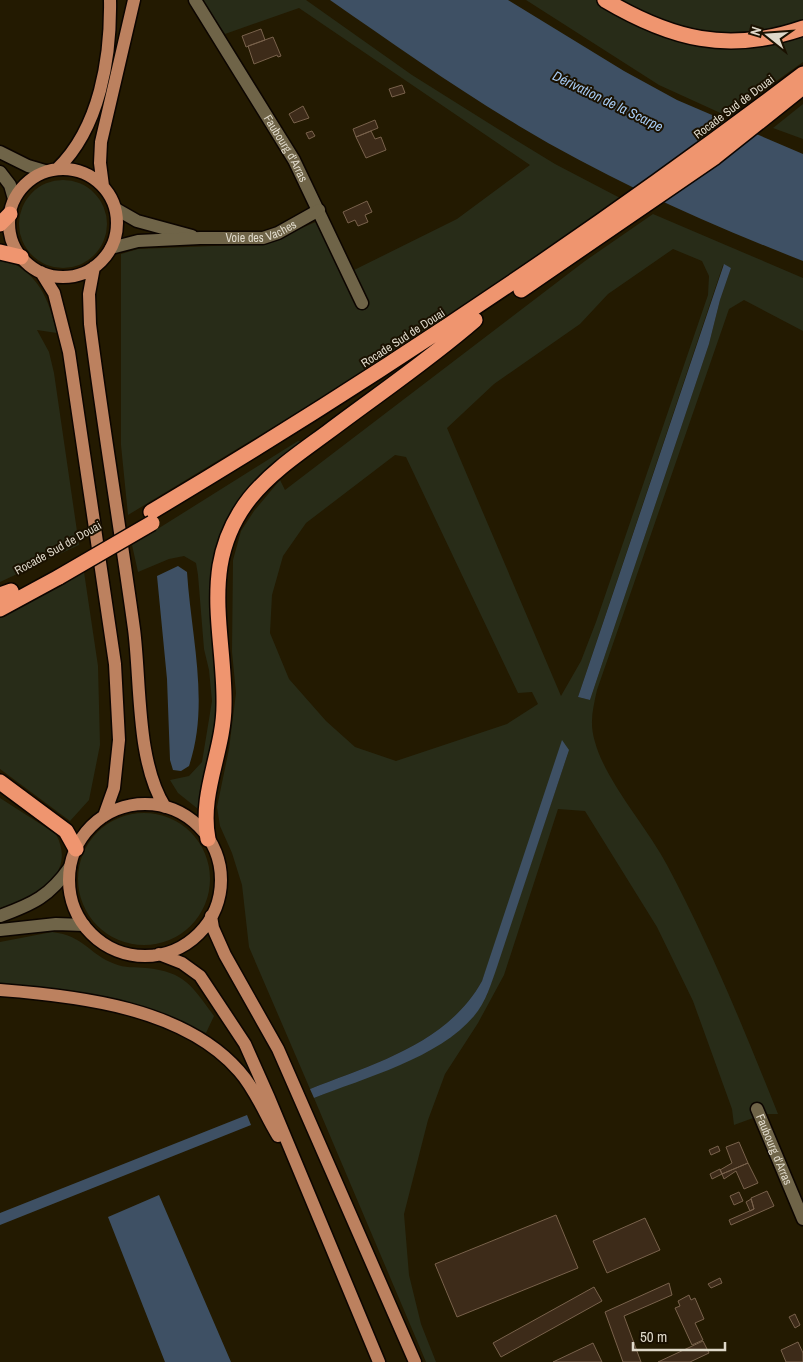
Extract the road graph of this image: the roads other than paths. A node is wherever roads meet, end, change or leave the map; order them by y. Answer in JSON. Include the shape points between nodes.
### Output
{"nodes":[{"id":1,"x":110,"y":0,"type":"edge"},
{"id":2,"x":134,"y":0,"type":"edge"},
{"id":3,"x":195,"y":0,"type":"edge"},
{"id":4,"x":604,"y":0,"type":"edge"},
{"id":5,"x":803,"y":28,"type":"edge"},
{"id":6,"x":803,"y":74,"type":"edge"},
{"id":7,"x":803,"y":87,"type":"edge"},
{"id":8,"x":761,"y":114,"type":"junction"},
{"id":9,"x":0,"y":152,"type":"edge"},
{"id":10,"x":51,"y":170,"type":"junction"},
{"id":11,"x":0,"y":172,"type":"edge"},
{"id":12,"x":103,"y":186,"type":"junction"},
{"id":13,"x":116,"y":209,"type":"junction"},
{"id":14,"x":319,"y":210,"type":"junction"},
{"id":15,"x":628,"y":211,"type":"junction"},
{"id":16,"x":8,"y":212,"type":"edge"},
{"id":17,"x":200,"y":238,"type":"junction"},
{"id":18,"x":111,"y":248,"type":"junction"},
{"id":19,"x":0,"y":252,"type":"edge"},
{"id":20,"x":21,"y":257,"type":"junction"},
{"id":21,"x":94,"y":267,"type":"junction"},
{"id":22,"x":41,"y":272,"type":"junction"},
{"id":23,"x":362,"y":303,"type":"dead end"},
{"id":24,"x":475,"y":320,"type":"junction"},
{"id":25,"x":151,"y":518,"type":"junction"},
{"id":26,"x":58,"y":571,"type":"junction"},
{"id":27,"x":4,"y":595,"type":"edge"},
{"id":28,"x":0,"y":609,"type":"edge"},
{"id":29,"x":0,"y":782,"type":"edge"},
{"id":30,"x":165,"y":807,"type":"junction"},
{"id":31,"x":104,"y":816,"type":"junction"},
{"id":32,"x":208,"y":838,"type":"junction"},
{"id":33,"x":76,"y":849,"type":"junction"},
{"id":34,"x":70,"y":866,"type":"junction"},
{"id":35,"x":0,"y":916,"type":"edge"},
{"id":36,"x":211,"y":916,"type":"junction"},
{"id":37,"x":84,"y":925,"type":"junction"},
{"id":38,"x":0,"y":930,"type":"edge"},
{"id":39,"x":159,"y":954,"type":"junction"},
{"id":40,"x":0,"y":990,"type":"edge"},
{"id":41,"x":757,"y":1109,"type":"dead end"},
{"id":42,"x":301,"y":1174,"type":"junction"},
{"id":43,"x":803,"y":1218,"type":"edge"},
{"id":44,"x":379,"y":1362,"type":"edge"},
{"id":45,"x":415,"y":1362,"type":"edge"}],
"edges":[{"from":1,"to":10,"type":"main road","via":[[108,44],[94,110],[75,148]]},
{"from":2,"to":12,"type":"main road","via":[[102,142]]},
{"from":3,"to":14,"type":"street","name":"Faubourg d'Arras","via":[[275,127]]},
{"from":4,"to":5,"type":"highway","via":[[662,29],[700,40],[753,40]]},
{"from":6,"to":8,"type":"highway","name":"Rocade Sud de Douai"},
{"from":7,"to":8,"type":"highway","name":"Rocade Sud de Douai"},
{"from":8,"to":15,"type":"highway","name":"Rocade Sud de Douai"},
{"from":9,"to":10,"type":"street","via":[[28,166]]},
{"from":10,"to":12,"type":"main road","via":[[82,172]]},
{"from":10,"to":16,"type":"main road","via":[[27,182]]},
{"from":11,"to":16,"type":"street","via":[[10,185]]},
{"from":12,"to":13,"type":"main road"},
{"from":13,"to":17,"type":"street","name":"Voie des Vaches","via":[[137,221]]},
{"from":13,"to":18,"type":"main road","via":[[117,232]]},
{"from":14,"to":17,"type":"street","name":"Voie des Vaches","via":[[271,236]]},
{"from":14,"to":23,"type":"street","name":"Faubourg d'Arras"},
{"from":15,"to":24,"type":"highway","name":"Rocade Sud de Douai"},
{"from":15,"to":25,"type":"highway","name":"Rocade Sud de Douai"},
{"from":16,"to":20,"type":"main road","via":[[11,239]]},
{"from":17,"to":18,"type":"street","name":"Voie des Vaches","via":[[130,242]]},
{"from":18,"to":21,"type":"main road"},
{"from":19,"to":20,"type":"highway"},
{"from":20,"to":22,"type":"main road"},
{"from":21,"to":22,"type":"main road","via":[[68,277]]},
{"from":21,"to":30,"type":"main road","via":[[89,294],[90,324],[133,626],[146,756],[153,784]]},
{"from":22,"to":31,"type":"main road","via":[[54,293],[69,352],[116,672],[119,740],[114,788]]},
{"from":24,"to":25,"type":"highway","name":"Rocade Sud de Douai","via":[[318,421]]},
{"from":24,"to":32,"type":"highway","via":[[283,466],[256,491],[238,516],[225,546],[219,576],[224,708],[221,741],[205,802]]},
{"from":25,"to":26,"type":"highway","name":"Rocade Sud de Douai"},
{"from":26,"to":27,"type":"highway","name":"Rocade Sud de Douai"},
{"from":26,"to":28,"type":"highway","name":"Rocade Sud de Douai"},
{"from":29,"to":33,"type":"highway","via":[[66,831]]},
{"from":30,"to":31,"type":"main road","via":[[138,804]]},
{"from":30,"to":32,"type":"main road","via":[[190,819]]},
{"from":31,"to":33,"type":"main road","via":[[91,827]]},
{"from":32,"to":36,"type":"main road","via":[[220,873],[218,900]]},
{"from":33,"to":34,"type":"main road"},
{"from":34,"to":35,"type":"street","via":[[46,895],[28,906]]},
{"from":34,"to":37,"type":"main road","via":[[70,893]]},
{"from":36,"to":39,"type":"main road","via":[[193,938]]},
{"from":36,"to":45,"type":"main road","via":[[225,955],[278,1049]]},
{"from":37,"to":38,"type":"street","via":[[56,924]]},
{"from":37,"to":39,"type":"main road","via":[[97,939],[122,952]]},
{"from":39,"to":42,"type":"main road","via":[[195,971],[217,1000],[253,1061]]},
{"from":40,"to":42,"type":"main road","via":[[43,994],[131,1010],[164,1020],[201,1039],[226,1058],[246,1080]]},
{"from":41,"to":43,"type":"street","name":"Faubourg d'Arras"},
{"from":42,"to":44,"type":"main road"}]}
